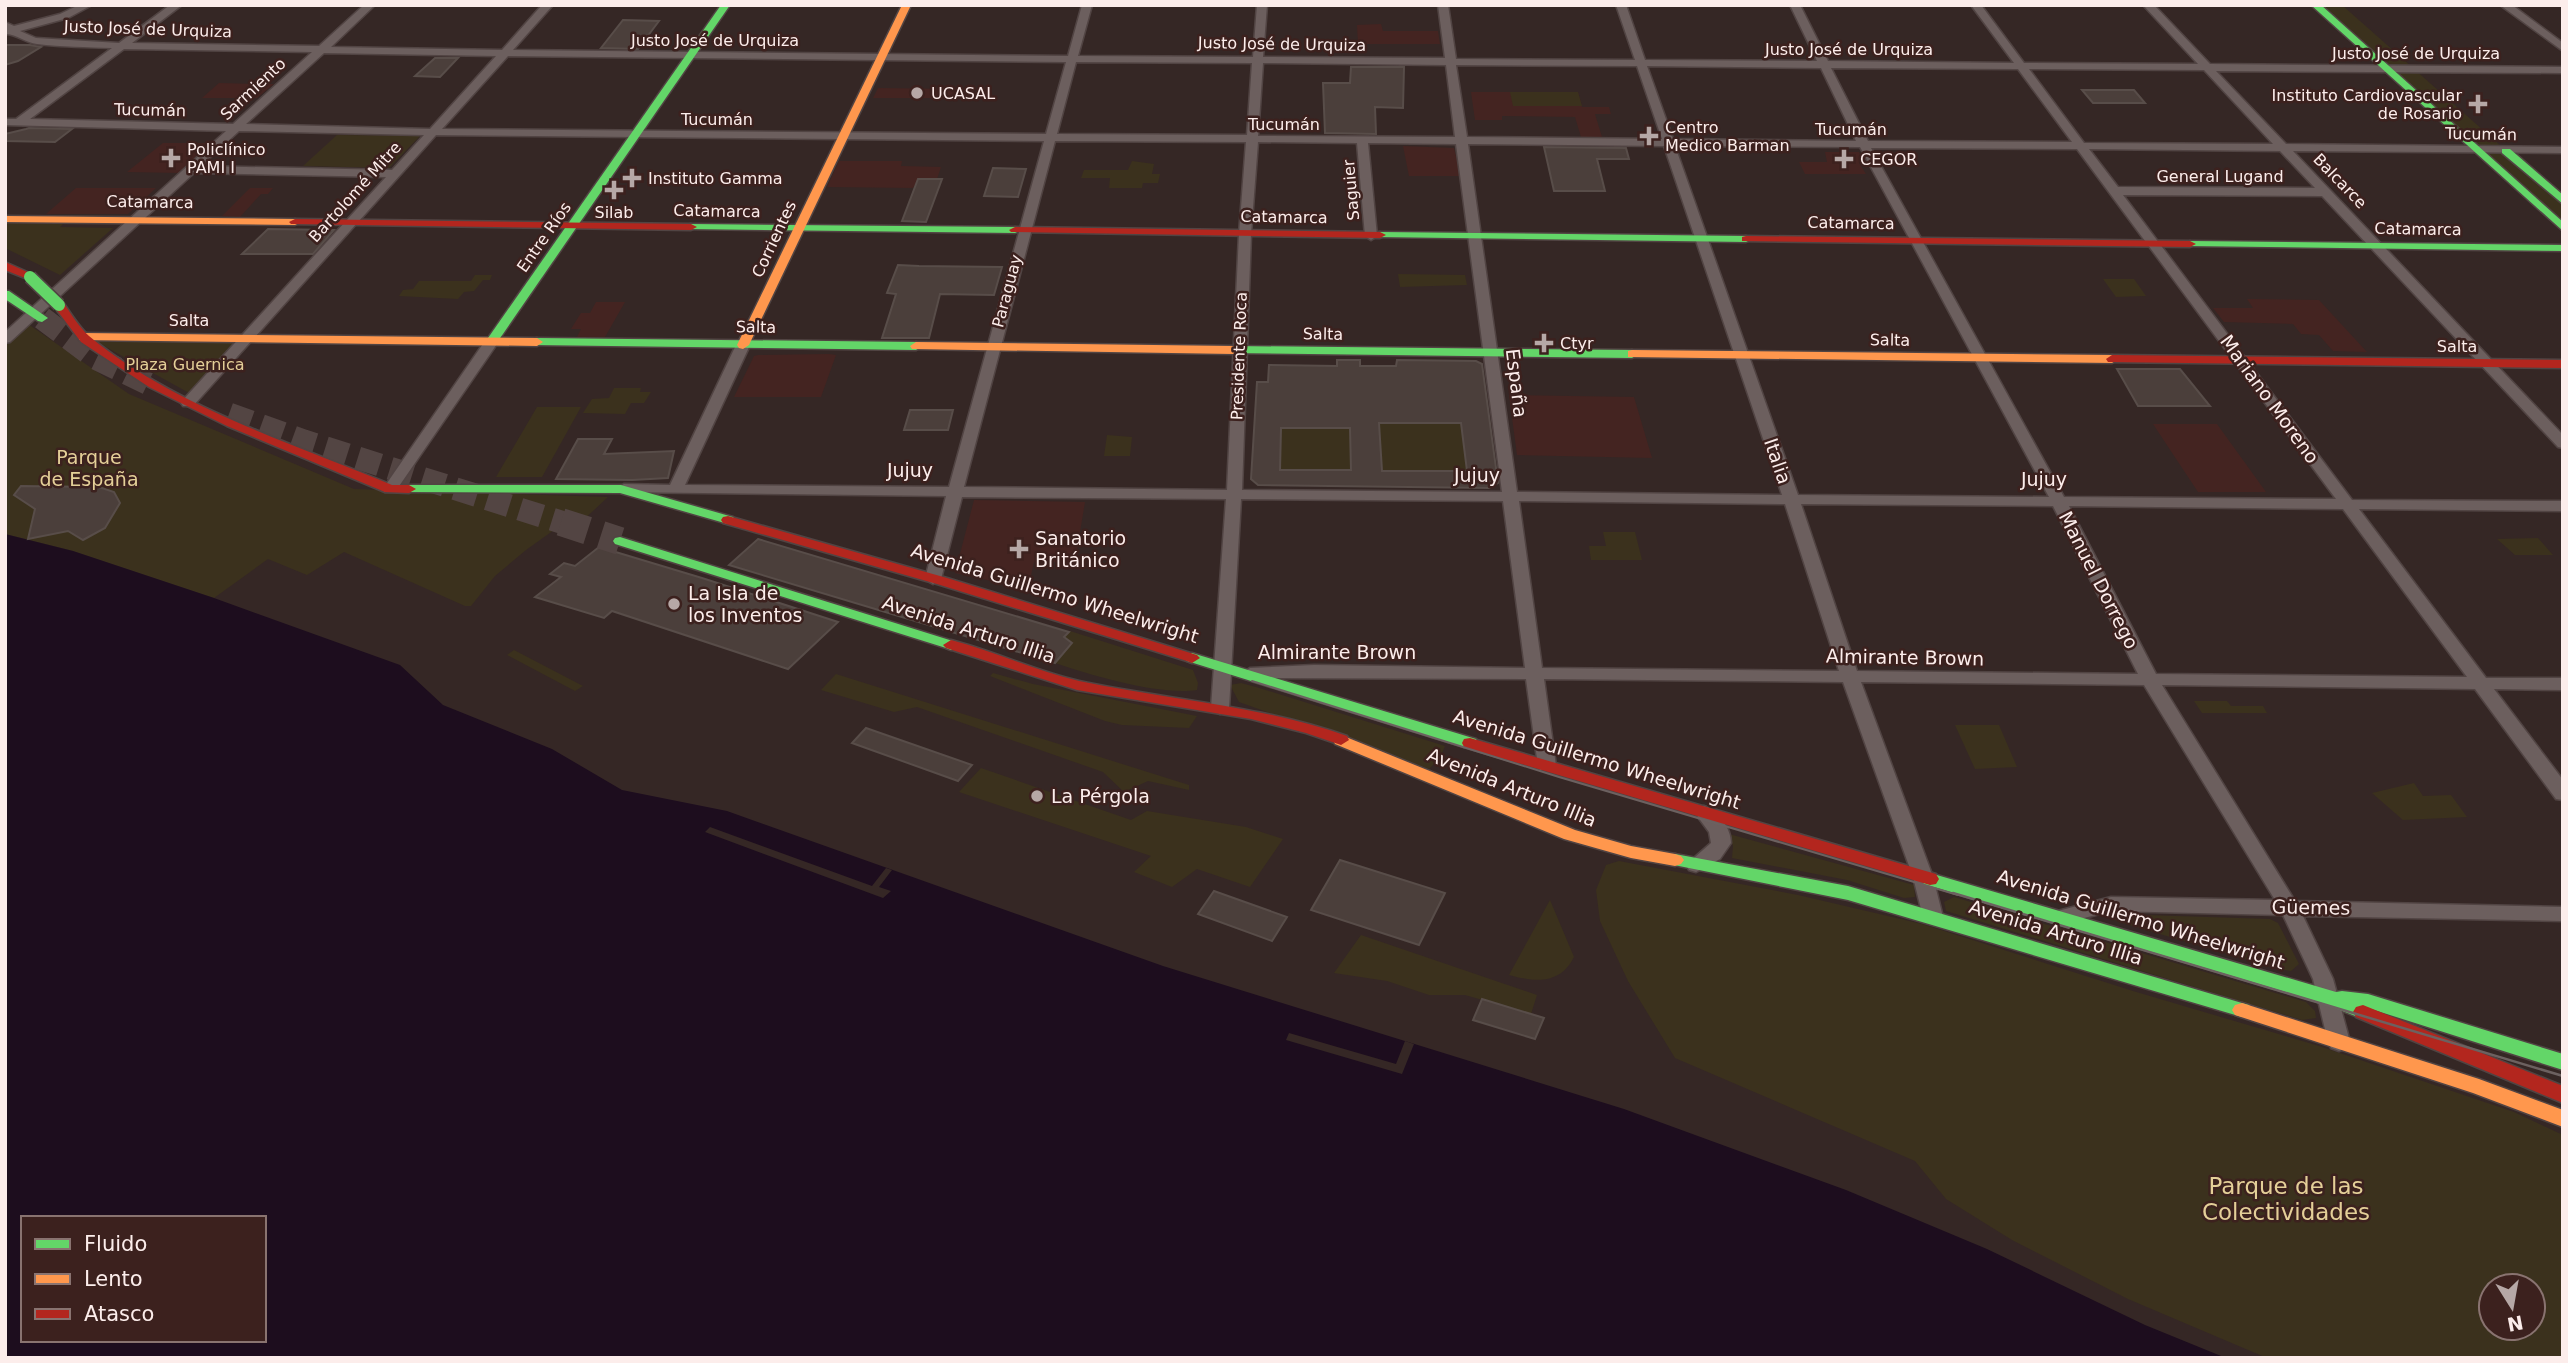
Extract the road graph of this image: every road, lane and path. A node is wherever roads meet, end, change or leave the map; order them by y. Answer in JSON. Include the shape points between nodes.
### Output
{"nodes":[{"id":1,"x":87,"y":5,"type":"edge"},
{"id":2,"x":177,"y":5,"type":"edge"},
{"id":3,"x":370,"y":5,"type":"edge"},
{"id":4,"x":548,"y":5,"type":"edge"},
{"id":5,"x":726,"y":5,"type":"edge"},
{"id":6,"x":906,"y":5,"type":"edge"},
{"id":7,"x":1087,"y":5,"type":"edge"},
{"id":8,"x":1262,"y":5,"type":"edge"},
{"id":9,"x":1443,"y":5,"type":"edge"},
{"id":10,"x":1621,"y":5,"type":"edge"},
{"id":11,"x":1795,"y":5,"type":"edge"},
{"id":12,"x":1976,"y":5,"type":"edge"},
{"id":13,"x":2148,"y":5,"type":"edge"},
{"id":14,"x":2315,"y":5,"type":"edge"},
{"id":15,"x":2505,"y":5,"type":"edge"},
{"id":16,"x":13,"y":29,"type":"edge"},
{"id":17,"x":5,"y":40,"type":"edge"},
{"id":18,"x":123,"y":46,"type":"junction"},
{"id":19,"x":2563,"y":48,"type":"edge"},
{"id":20,"x":321,"y":50,"type":"junction"},
{"id":21,"x":2395,"y":52,"type":"dead end"},
{"id":22,"x":502,"y":53,"type":"junction"},
{"id":23,"x":690,"y":56,"type":"junction"},
{"id":24,"x":880,"y":56,"type":"junction"},
{"id":25,"x":1072,"y":57,"type":"junction"},
{"id":26,"x":1258,"y":59,"type":"junction"},
{"id":27,"x":1450,"y":61,"type":"junction"},
{"id":28,"x":1641,"y":63,"type":"junction"},
{"id":29,"x":1823,"y":64,"type":"junction"},
{"id":30,"x":2021,"y":66,"type":"junction"},
{"id":31,"x":2207,"y":68,"type":"junction"},
{"id":32,"x":2386,"y":69,"type":"junction"},
{"id":33,"x":2414,"y":69,"type":"junction"},
{"id":34,"x":2563,"y":70,"type":"edge"},
{"id":35,"x":2436,"y":89,"type":"dead end"},
{"id":36,"x":5,"y":122,"type":"edge"},
{"id":37,"x":19,"y":122,"type":"junction"},
{"id":38,"x":237,"y":128,"type":"junction"},
{"id":39,"x":432,"y":132,"type":"junction"},
{"id":40,"x":2485,"y":132,"type":"dead end"},
{"id":41,"x":5,"y":133,"type":"edge"},
{"id":42,"x":634,"y":134,"type":"junction"},
{"id":43,"x":842,"y":136,"type":"junction"},
{"id":44,"x":1049,"y":138,"type":"junction"},
{"id":45,"x":1252,"y":140,"type":"junction"},
{"id":46,"x":1362,"y":141,"type":"junction"},
{"id":47,"x":1461,"y":142,"type":"junction"},
{"id":48,"x":1668,"y":144,"type":"junction"},
{"id":49,"x":1864,"y":145,"type":"junction"},
{"id":50,"x":2080,"y":146,"type":"junction"},
{"id":51,"x":2283,"y":148,"type":"junction"},
{"id":52,"x":2475,"y":149,"type":"junction"},
{"id":53,"x":2505,"y":150,"type":"junction"},
{"id":54,"x":2563,"y":150,"type":"edge"},
{"id":55,"x":192,"y":169,"type":"junction"},
{"id":56,"x":394,"y":174,"type":"junction"},
{"id":57,"x":2115,"y":191,"type":"junction"},
{"id":58,"x":2326,"y":192,"type":"junction"},
{"id":59,"x":2563,"y":201,"type":"edge"},
{"id":60,"x":5,"y":219,"type":"edge"},
{"id":61,"x":137,"y":220,"type":"junction"},
{"id":62,"x":351,"y":222,"type":"junction"},
{"id":63,"x":573,"y":226,"type":"junction"},
{"id":64,"x":2563,"y":228,"type":"edge"},
{"id":65,"x":798,"y":229,"type":"junction"},
{"id":66,"x":1024,"y":232,"type":"junction"},
{"id":67,"x":1245,"y":234,"type":"junction"},
{"id":68,"x":1371,"y":236,"type":"junction"},
{"id":69,"x":1474,"y":237,"type":"junction"},
{"id":70,"x":1701,"y":239,"type":"junction"},
{"id":71,"x":1917,"y":242,"type":"junction"},
{"id":72,"x":2154,"y":244,"type":"junction"},
{"id":73,"x":2378,"y":246,"type":"junction"},
{"id":74,"x":2563,"y":248,"type":"edge"},
{"id":75,"x":5,"y":265,"type":"edge"},
{"id":76,"x":5,"y":294,"type":"edge"},
{"id":77,"x":39,"y":315,"type":"junction"},
{"id":78,"x":83,"y":337,"type":"junction"},
{"id":79,"x":247,"y":338,"type":"junction"},
{"id":80,"x":5,"y":339,"type":"edge"},
{"id":81,"x":492,"y":341,"type":"junction"},
{"id":82,"x":743,"y":345,"type":"junction"},
{"id":83,"x":992,"y":348,"type":"junction"},
{"id":84,"x":1239,"y":350,"type":"junction"},
{"id":85,"x":1492,"y":353,"type":"junction"},
{"id":86,"x":1743,"y":356,"type":"junction"},
{"id":87,"x":1981,"y":358,"type":"junction"},
{"id":88,"x":2243,"y":361,"type":"junction"},
{"id":89,"x":2488,"y":363,"type":"junction"},
{"id":90,"x":2563,"y":364,"type":"edge"},
{"id":91,"x":188,"y":403,"type":"junction"},
{"id":92,"x":2563,"y":444,"type":"edge"},
{"id":93,"x":390,"y":489,"type":"junction"},
{"id":94,"x":621,"y":489,"type":"junction"},
{"id":95,"x":675,"y":489,"type":"junction"},
{"id":96,"x":955,"y":492,"type":"junction"},
{"id":97,"x":1234,"y":495,"type":"junction"},
{"id":98,"x":1509,"y":496,"type":"junction"},
{"id":99,"x":1791,"y":498,"type":"junction"},
{"id":100,"x":2058,"y":500,"type":"junction"},
{"id":101,"x":2344,"y":502,"type":"junction"},
{"id":102,"x":2563,"y":506,"type":"edge"},
{"id":103,"x":620,"y":541,"type":"tunnel mouth"},
{"id":104,"x":933,"y":579,"type":"junction"},
{"id":105,"x":1224,"y":667,"type":"junction"},
{"id":106,"x":1246,"y":674,"type":"junction"},
{"id":107,"x":1534,"y":674,"type":"junction"},
{"id":108,"x":1850,"y":677,"type":"junction"},
{"id":109,"x":2150,"y":680,"type":"junction"},
{"id":110,"x":2480,"y":683,"type":"junction"},
{"id":111,"x":2563,"y":684,"type":"edge"},
{"id":112,"x":1220,"y":708,"type":"junction"},
{"id":113,"x":1547,"y":766,"type":"junction"},
{"id":114,"x":2563,"y":794,"type":"edge"},
{"id":115,"x":1704,"y":813,"type":"junction"},
{"id":116,"x":1696,"y":865,"type":"junction"},
{"id":117,"x":1923,"y":877,"type":"junction"},
{"id":118,"x":2289,"y":907,"type":"junction"},
{"id":119,"x":2563,"y":914,"type":"edge"},
{"id":120,"x":1933,"y":917,"type":"junction"},
{"id":121,"x":2061,"y":917,"type":"junction"},
{"id":122,"x":2328,"y":997,"type":"junction"},
{"id":123,"x":2339,"y":1042,"type":"junction"},
{"id":124,"x":2563,"y":1062,"type":"edge"},
{"id":125,"x":2563,"y":1095,"type":"edge"},
{"id":126,"x":2563,"y":1119,"type":"edge"}],
"edges":[{"from":1,"to":16,"type":"street"},
{"from":2,"to":18,"type":"street"},
{"from":3,"to":20,"type":"street","name":"Sarmiento"},
{"from":4,"to":22,"type":"street","name":"Bartolomé Mitre"},
{"from":5,"to":23,"type":"main road","name":"Entre Ríos"},
{"from":6,"to":24,"type":"main road","name":"Corrientes"},
{"from":7,"to":25,"type":"street","name":"Paraguay"},
{"from":8,"to":26,"type":"street","name":"Presidente Roca"},
{"from":9,"to":27,"type":"street","name":"España"},
{"from":10,"to":28,"type":"street","name":"Italia"},
{"from":11,"to":29,"type":"street","name":"Manuel Dorrego"},
{"from":12,"to":30,"type":"street","name":"Mariano Moreno"},
{"from":13,"to":31,"type":"street","name":"Balcarce"},
{"from":14,"to":32,"type":"main road"},
{"from":15,"to":19,"type":"street"},
{"from":16,"to":17,"type":"street"},
{"from":16,"to":18,"type":"street","name":"Justo José de Urquiza","via":[[36,41]]},
{"from":18,"to":20,"type":"street","name":"Justo José de Urquiza"},
{"from":18,"to":37,"type":"street"},
{"from":20,"to":22,"type":"street","name":"Justo José de Urquiza"},
{"from":20,"to":38,"type":"street","name":"Sarmiento"},
{"from":21,"to":33,"type":"main road"},
{"from":22,"to":23,"type":"street","name":"Justo José de Urquiza"},
{"from":22,"to":39,"type":"street","name":"Bartolomé Mitre"},
{"from":23,"to":24,"type":"street","name":"Justo José de Urquiza"},
{"from":23,"to":42,"type":"main road","name":"Entre Ríos"},
{"from":24,"to":25,"type":"street","name":"Justo José de Urquiza"},
{"from":24,"to":43,"type":"main road","name":"Corrientes"},
{"from":25,"to":26,"type":"street","name":"Justo José de Urquiza"},
{"from":25,"to":44,"type":"street","name":"Paraguay"},
{"from":26,"to":27,"type":"street","name":"Justo José de Urquiza"},
{"from":26,"to":45,"type":"street","name":"Presidente Roca"},
{"from":27,"to":28,"type":"street","name":"Justo José de Urquiza"},
{"from":27,"to":47,"type":"street","name":"España"},
{"from":28,"to":29,"type":"street","name":"Justo José de Urquiza"},
{"from":28,"to":48,"type":"street","name":"Italia"},
{"from":29,"to":30,"type":"street","name":"Justo José de Urquiza"},
{"from":29,"to":49,"type":"street","name":"Manuel Dorrego"},
{"from":30,"to":31,"type":"street","name":"Justo José de Urquiza"},
{"from":30,"to":50,"type":"street","name":"Mariano Moreno"},
{"from":31,"to":32,"type":"street","name":"Justo José de Urquiza"},
{"from":31,"to":51,"type":"street","name":"Balcarce"},
{"from":32,"to":33,"type":"street","name":"Justo José de Urquiza"},
{"from":32,"to":52,"type":"main road"},
{"from":33,"to":34,"type":"street","name":"Justo José de Urquiza"},
{"from":33,"to":35,"type":"main road"},
{"from":36,"to":37,"type":"street","name":"Tucumán"},
{"from":37,"to":38,"type":"street","name":"Tucumán"},
{"from":37,"to":41,"type":"street"},
{"from":38,"to":39,"type":"street","name":"Tucumán"},
{"from":38,"to":55,"type":"street","name":"Sarmiento"},
{"from":39,"to":42,"type":"street","name":"Tucumán"},
{"from":39,"to":56,"type":"street","name":"Bartolomé Mitre"},
{"from":40,"to":53,"type":"main road"},
{"from":42,"to":43,"type":"street","name":"Tucumán"},
{"from":42,"to":63,"type":"main road","name":"Entre Ríos"},
{"from":43,"to":44,"type":"street","name":"Tucumán"},
{"from":43,"to":65,"type":"main road","name":"Corrientes"},
{"from":44,"to":45,"type":"street","name":"Tucumán"},
{"from":44,"to":66,"type":"street","name":"Paraguay"},
{"from":45,"to":46,"type":"street","name":"Tucumán"},
{"from":45,"to":67,"type":"street","name":"Presidente Roca"},
{"from":46,"to":47,"type":"street","name":"Tucumán"},
{"from":46,"to":68,"type":"street","name":"Saguier"},
{"from":47,"to":48,"type":"street","name":"Tucumán"},
{"from":47,"to":69,"type":"street","name":"España"},
{"from":48,"to":49,"type":"street","name":"Tucumán"},
{"from":48,"to":70,"type":"street","name":"Italia"},
{"from":49,"to":50,"type":"street","name":"Tucumán"},
{"from":49,"to":71,"type":"street","name":"Manuel Dorrego"},
{"from":50,"to":51,"type":"street","name":"Tucumán"},
{"from":50,"to":57,"type":"street","name":"Mariano Moreno"},
{"from":51,"to":52,"type":"street","name":"Tucumán"},
{"from":51,"to":58,"type":"street","name":"Balcarce"},
{"from":52,"to":53,"type":"street","name":"Tucumán"},
{"from":52,"to":64,"type":"main road"},
{"from":53,"to":54,"type":"street","name":"Tucumán"},
{"from":53,"to":59,"type":"main road"},
{"from":55,"to":56,"type":"street"},
{"from":55,"to":61,"type":"street","name":"Sarmiento"},
{"from":56,"to":62,"type":"street","name":"Bartolomé Mitre"},
{"from":57,"to":58,"type":"street","name":"General Lugand"},
{"from":57,"to":72,"type":"street","name":"Mariano Moreno"},
{"from":58,"to":73,"type":"street","name":"Balcarce"},
{"from":60,"to":61,"type":"main road","name":"Catamarca"},
{"from":61,"to":62,"type":"main road","name":"Catamarca"},
{"from":61,"to":77,"type":"street","name":"Sarmiento"},
{"from":62,"to":63,"type":"main road","name":"Catamarca"},
{"from":62,"to":79,"type":"street","name":"Bartolomé Mitre"},
{"from":63,"to":65,"type":"main road","name":"Catamarca"},
{"from":63,"to":81,"type":"main road","name":"Entre Ríos"},
{"from":65,"to":66,"type":"main road","name":"Catamarca"},
{"from":65,"to":82,"type":"main road","name":"Corrientes"},
{"from":66,"to":67,"type":"main road","name":"Catamarca"},
{"from":66,"to":83,"type":"street","name":"Paraguay"},
{"from":67,"to":68,"type":"main road","name":"Catamarca"},
{"from":67,"to":84,"type":"street","name":"Presidente Roca"},
{"from":68,"to":69,"type":"main road","name":"Catamarca"},
{"from":69,"to":70,"type":"main road","name":"Catamarca"},
{"from":69,"to":85,"type":"street","name":"España"},
{"from":70,"to":71,"type":"main road","name":"Catamarca"},
{"from":70,"to":86,"type":"street","name":"Italia"},
{"from":71,"to":72,"type":"main road","name":"Catamarca"},
{"from":71,"to":87,"type":"street","name":"Manuel Dorrego"},
{"from":72,"to":73,"type":"main road","name":"Catamarca"},
{"from":72,"to":88,"type":"street","name":"Mariano Moreno"},
{"from":73,"to":74,"type":"main road","name":"Catamarca"},
{"from":73,"to":89,"type":"street","name":"Balcarce"},
{"from":75,"to":78,"type":"main road","bridge":true,"via":[[30,277]]},
{"from":76,"to":77,"type":"main road"},
{"from":77,"to":80,"type":"street","name":"Sarmiento"},
{"from":78,"to":79,"type":"main road","name":"Salta"},
{"from":78,"to":91,"type":"main road","via":[[140,377]]},
{"from":79,"to":81,"type":"main road","name":"Salta"},
{"from":79,"to":91,"type":"street","name":"Bartolomé Mitre"},
{"from":81,"to":82,"type":"main road","name":"Salta"},
{"from":81,"to":93,"type":"street","name":"Entre Ríos"},
{"from":82,"to":83,"type":"main road","name":"Salta"},
{"from":82,"to":95,"type":"street","name":"Corrientes"},
{"from":83,"to":84,"type":"main road","name":"Salta"},
{"from":83,"to":96,"type":"street","name":"Paraguay"},
{"from":84,"to":85,"type":"main road","name":"Salta"},
{"from":84,"to":97,"type":"street","name":"Presidente Roca"},
{"from":85,"to":86,"type":"main road","name":"Salta"},
{"from":85,"to":98,"type":"street","name":"España"},
{"from":86,"to":87,"type":"main road","name":"Salta"},
{"from":86,"to":99,"type":"street","name":"Italia"},
{"from":87,"to":88,"type":"main road","name":"Salta"},
{"from":87,"to":100,"type":"street","name":"Manuel Dorrego"},
{"from":88,"to":89,"type":"main road","name":"Salta"},
{"from":88,"to":101,"type":"street","name":"Mariano Moreno"},
{"from":89,"to":90,"type":"main road","name":"Salta"},
{"from":89,"to":92,"type":"street","name":"Balcarce"},
{"from":91,"to":93,"type":"main road"},
{"from":93,"to":94,"type":"main road","name":"Jujuy"},
{"from":94,"to":95,"type":"street","name":"Jujuy"},
{"from":94,"to":104,"type":"main road","name":"Avenida Guillermo Wheelwright"},
{"from":95,"to":96,"type":"street","name":"Jujuy"},
{"from":96,"to":97,"type":"street","name":"Jujuy"},
{"from":96,"to":104,"type":"street","name":"Paraguay"},
{"from":97,"to":98,"type":"street","name":"Jujuy"},
{"from":97,"to":105,"type":"street","name":"Presidente Roca"},
{"from":98,"to":99,"type":"street","name":"Jujuy"},
{"from":98,"to":107,"type":"street","name":"España"},
{"from":99,"to":100,"type":"street","name":"Jujuy"},
{"from":99,"to":108,"type":"street","name":"Italia"},
{"from":100,"to":101,"type":"street","name":"Jujuy"},
{"from":100,"to":109,"type":"street","name":"Manuel Dorrego"},
{"from":101,"to":102,"type":"street","name":"Jujuy"},
{"from":101,"to":110,"type":"street","name":"Mariano Moreno"},
{"from":103,"to":112,"type":"main road","name":"Avenida Arturo Illia","via":[[1057,680]]},
{"from":104,"to":105,"type":"main road","name":"Avenida Guillermo Wheelwright"},
{"from":105,"to":106,"type":"main road","name":"Avenida Guillermo Wheelwright"},
{"from":105,"to":112,"type":"street","name":"Presidente Roca"},
{"from":106,"to":107,"type":"street","name":"Almirante Brown"},
{"from":106,"to":113,"type":"main road","name":"Avenida Guillermo Wheelwright"},
{"from":107,"to":108,"type":"street","name":"Almirante Brown"},
{"from":107,"to":113,"type":"street","name":"España"},
{"from":108,"to":109,"type":"street","name":"Almirante Brown"},
{"from":108,"to":117,"type":"street","name":"Italia"},
{"from":109,"to":110,"type":"street","name":"Almirante Brown"},
{"from":109,"to":118,"type":"street","name":"Manuel Dorrego"},
{"from":110,"to":111,"type":"street","name":"Almirante Brown"},
{"from":110,"to":114,"type":"street","name":"Mariano Moreno"},
{"from":112,"to":116,"type":"main road","name":"Avenida Arturo Illia","via":[[1321,732],[1570,835]]},
{"from":113,"to":115,"type":"main road","name":"Avenida Guillermo Wheelwright"},
{"from":115,"to":116,"type":"street","via":[[1721,838],[1720,848]]},
{"from":115,"to":117,"type":"main road","name":"Avenida Guillermo Wheelwright"},
{"from":116,"to":120,"type":"main road","name":"Avenida Arturo Illia","via":[[1848,893]]},
{"from":117,"to":120,"type":"street","name":"Italia"},
{"from":117,"to":121,"type":"main road","name":"Avenida Guillermo Wheelwright"},
{"from":118,"to":119,"type":"street","name":"Güemes"},
{"from":118,"to":121,"type":"street","name":"Güemes","via":[[2111,904]]},
{"from":118,"to":122,"type":"street","name":"Manuel Dorrego"},
{"from":120,"to":123,"type":"main road","name":"Avenida Arturo Illia"},
{"from":121,"to":122,"type":"main road","name":"Avenida Guillermo Wheelwright"},
{"from":122,"to":123,"type":"street","name":"Manuel Dorrego"},
{"from":122,"to":124,"type":"main road","name":"Avenida Guillermo Wheelwright","via":[[2368,1001]]},
{"from":122,"to":125,"type":"main road"},
{"from":123,"to":126,"type":"main road","name":"Avenida Arturo Illia"}]}
